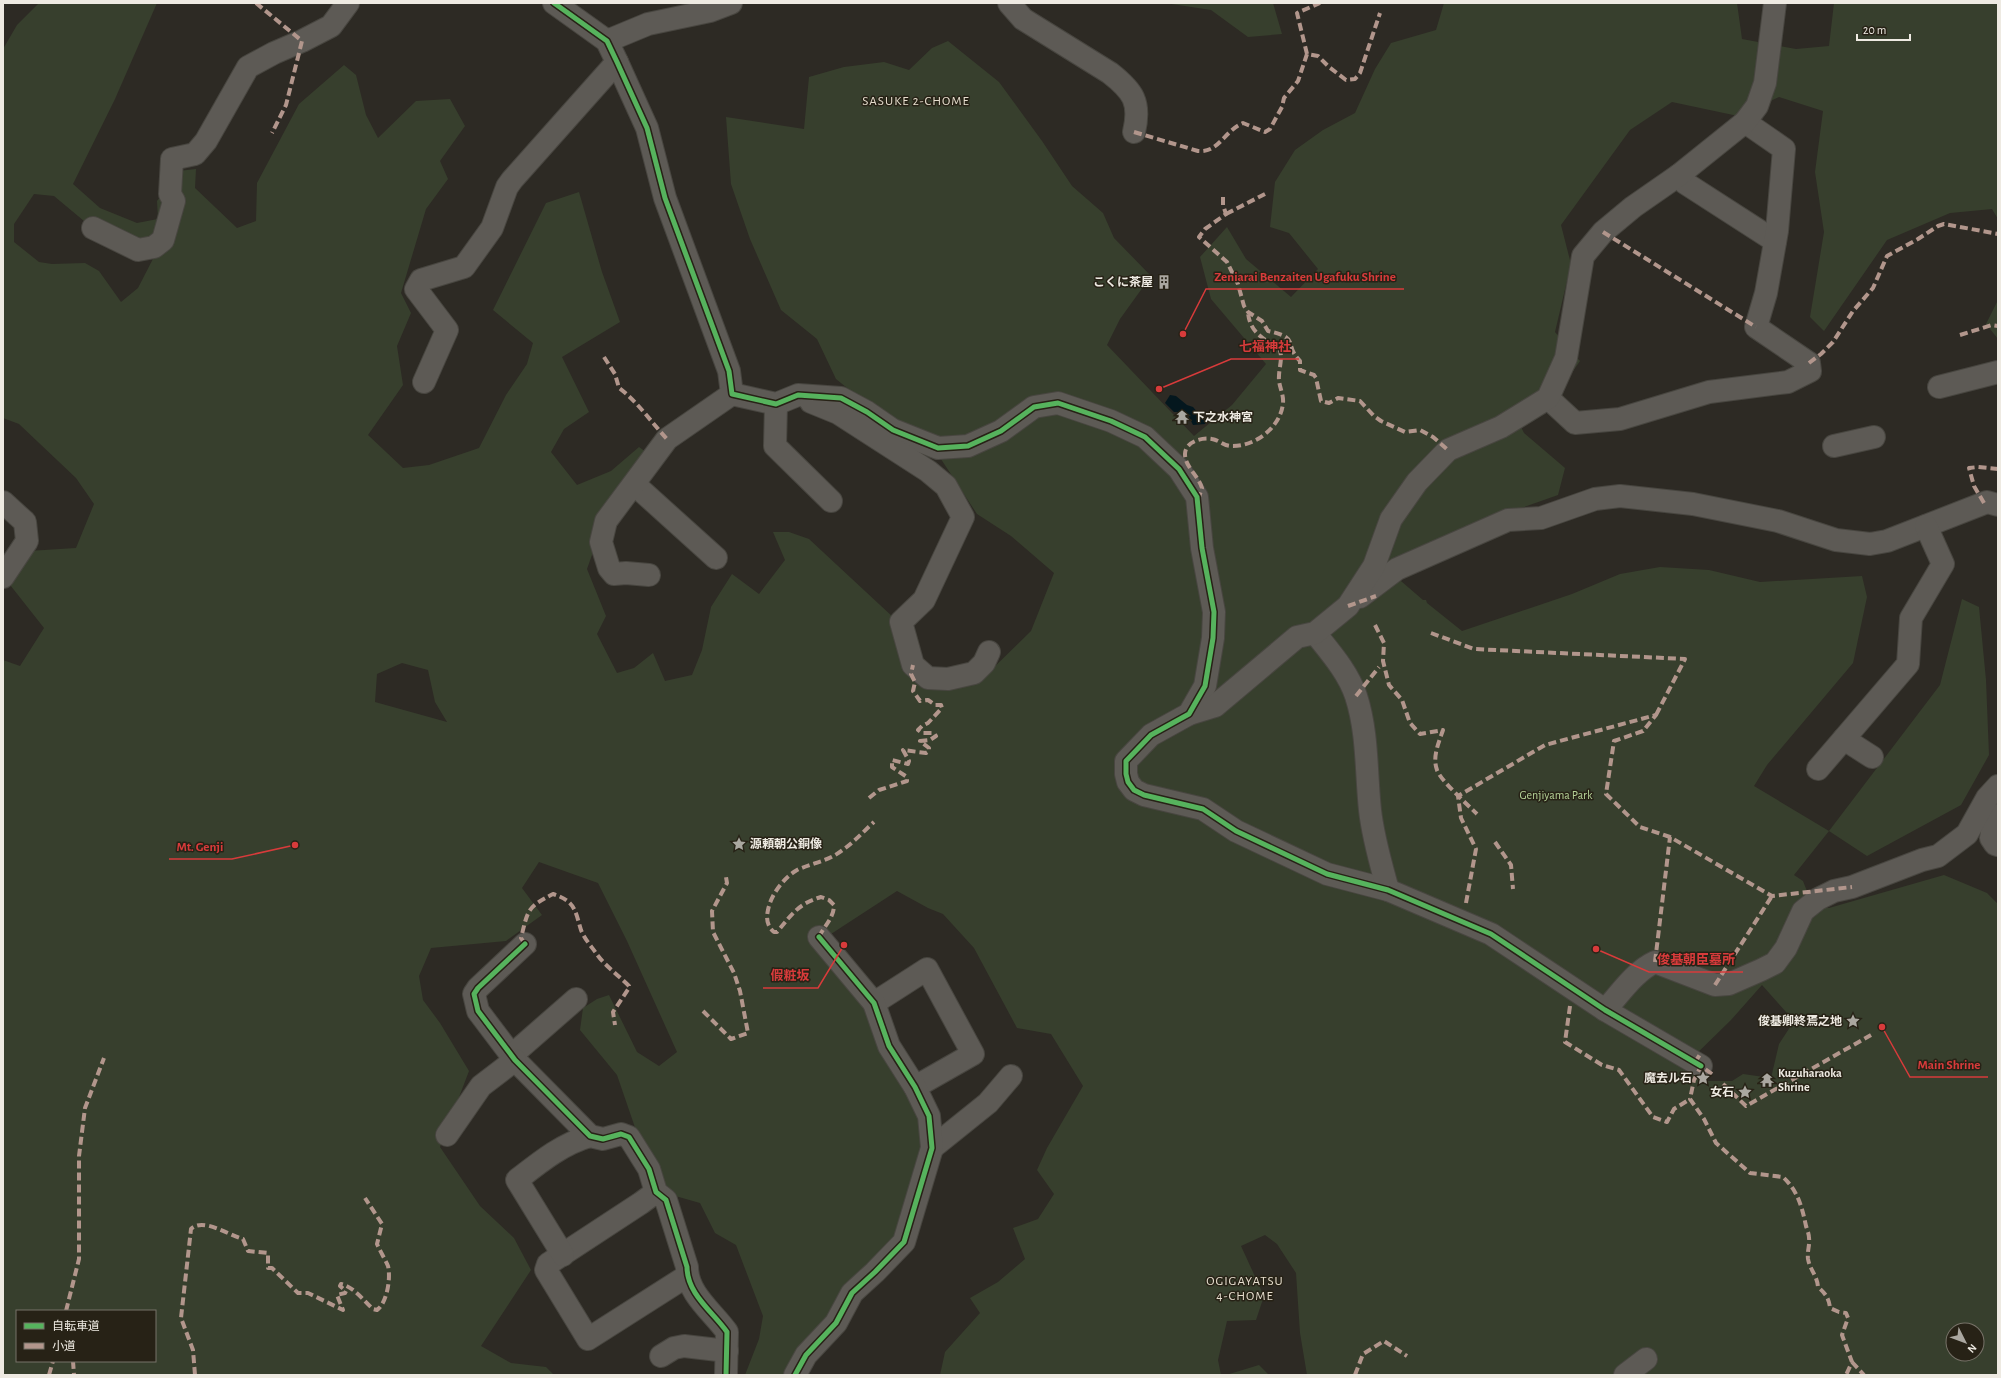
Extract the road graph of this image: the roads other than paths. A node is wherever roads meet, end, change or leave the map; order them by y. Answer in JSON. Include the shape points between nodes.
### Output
{"nodes":[{"id":1,"x":348,"y":3,"type":"edge"},
{"id":2,"x":554,"y":3,"type":"edge"},
{"id":3,"x":731,"y":3,"type":"edge"},
{"id":4,"x":1009,"y":3,"type":"edge"},
{"id":5,"x":1775,"y":3,"type":"edge"},
{"id":6,"x":607,"y":41,"type":"junction"},
{"id":7,"x":617,"y":62,"type":"junction"},
{"id":8,"x":1745,"y":122,"type":"junction"},
{"id":9,"x":1134,"y":132,"type":"dead end"},
{"id":10,"x":1679,"y":175,"type":"junction"},
{"id":11,"x":93,"y":228,"type":"dead end"},
{"id":12,"x":1775,"y":242,"type":"junction"},
{"id":13,"x":1998,"y":372,"type":"edge"},
{"id":14,"x":424,"y":382,"type":"dead end"},
{"id":15,"x":1939,"y":387,"type":"dead end"},
{"id":16,"x":732,"y":394,"type":"junction"},
{"id":17,"x":798,"y":396,"type":"junction"},
{"id":18,"x":1548,"y":398,"type":"junction"},
{"id":19,"x":776,"y":404,"type":"junction"},
{"id":20,"x":1874,"y":437,"type":"dead end"},
{"id":21,"x":1834,"y":446,"type":"dead end"},
{"id":22,"x":634,"y":484,"type":"junction"},
{"id":23,"x":831,"y":501,"type":"dead end"},
{"id":24,"x":3,"y":502,"type":"edge"},
{"id":25,"x":1998,"y":505,"type":"edge"},
{"id":26,"x":1926,"y":526,"type":"junction"},
{"id":27,"x":716,"y":558,"type":"dead end"},
{"id":28,"x":649,"y":575,"type":"dead end"},
{"id":29,"x":3,"y":577,"type":"edge"},
{"id":30,"x":1348,"y":606,"type":"junction"},
{"id":31,"x":1315,"y":633,"type":"junction"},
{"id":32,"x":989,"y":652,"type":"dead end"},
{"id":33,"x":1189,"y":714,"type":"junction"},
{"id":34,"x":1844,"y":739,"type":"junction"},
{"id":35,"x":1872,"y":757,"type":"dead end"},
{"id":36,"x":1818,"y":769,"type":"dead end"},
{"id":37,"x":1998,"y":786,"type":"edge"},
{"id":38,"x":1998,"y":815,"type":"edge"},
{"id":39,"x":1998,"y":845,"type":"edge"},
{"id":40,"x":1388,"y":890,"type":"junction"},
{"id":41,"x":819,"y":937,"type":"dead end"},
{"id":42,"x":525,"y":944,"type":"dead end"},
{"id":43,"x":576,"y":999,"type":"dead end"},
{"id":44,"x":874,"y":1003,"type":"junction"},
{"id":45,"x":1605,"y":1010,"type":"junction"},
{"id":46,"x":514,"y":1058,"type":"junction"},
{"id":47,"x":1701,"y":1066,"type":"dead end"},
{"id":48,"x":1011,"y":1076,"type":"dead end"},
{"id":49,"x":915,"y":1087,"type":"junction"},
{"id":50,"x":447,"y":1135,"type":"dead end"},
{"id":51,"x":590,"y":1136,"type":"junction"},
{"id":52,"x":932,"y":1148,"type":"junction"},
{"id":53,"x":656,"y":1192,"type":"junction"},
{"id":54,"x":563,"y":1255,"type":"junction"},
{"id":55,"x":687,"y":1276,"type":"junction"},
{"id":56,"x":727,"y":1350,"type":"junction"},
{"id":57,"x":661,"y":1356,"type":"dead end"},
{"id":58,"x":1646,"y":1359,"type":"dead end"},
{"id":59,"x":726,"y":1375,"type":"edge"},
{"id":60,"x":795,"y":1375,"type":"edge"},
{"id":61,"x":1625,"y":1375,"type":"edge"}],
"edges":[{"from":1,"to":11,"type":"street","via":[[330,26],[248,67],[206,140],[195,154],[172,158],[170,194],[174,201],[162,240],[154,247],[138,250]]},
{"from":2,"to":6,"type":"street"},
{"from":3,"to":6,"type":"street","via":[[710,11],[648,24]]},
{"from":4,"to":9,"type":"street","via":[[1023,19],[1122,82],[1136,103]]},
{"from":5,"to":8,"type":"street","via":[[1765,83],[1757,106]]},
{"from":6,"to":7,"type":"street"},
{"from":7,"to":14,"type":"street","via":[[512,180],[492,228],[464,267],[421,280],[416,289],[447,330]]},
{"from":7,"to":16,"type":"street","via":[[647,128],[665,198],[729,371]]},
{"from":8,"to":10,"type":"street"},
{"from":8,"to":12,"type":"street","via":[[1784,149]]},
{"from":10,"to":12,"type":"street","via":[[1685,183]]},
{"from":10,"to":18,"type":"street","via":[[1603,232],[1583,256],[1566,358]]},
{"from":12,"to":18,"type":"street","via":[[1766,293],[1756,327],[1809,363],[1810,371],[1788,382],[1709,392],[1620,419],[1575,423]]},
{"from":13,"to":15,"type":"street"},
{"from":16,"to":19,"type":"street"},
{"from":16,"to":22,"type":"street","via":[[668,439]]},
{"from":17,"to":19,"type":"street"},
{"from":17,"to":32,"type":"street","via":[[838,413],[928,471],[946,486],[963,517],[924,600],[901,622],[913,665],[928,678],[948,679],[974,673],[984,663]]},
{"from":17,"to":33,"type":"street","via":[[842,398],[893,430],[938,448],[968,446],[1001,431],[1034,407],[1058,404],[1111,421],[1144,436],[1180,469],[1196,497],[1214,612],[1213,638],[1205,686]]},
{"from":18,"to":30,"type":"street","via":[[1501,427],[1448,450],[1417,482],[1391,519],[1374,566]]},
{"from":19,"to":23,"type":"street","via":[[776,446]]},
{"from":20,"to":21,"type":"street"},
{"from":22,"to":27,"type":"street"},
{"from":22,"to":28,"type":"street","via":[[606,521],[601,542],[605,560],[614,574]]},
{"from":24,"to":29,"type":"street","via":[[25,522],[27,541]]},
{"from":25,"to":26,"type":"street","via":[[1987,502]]},
{"from":26,"to":30,"type":"street","via":[[1887,541],[1870,544],[1836,540],[1778,521],[1693,504],[1620,496],[1595,499],[1540,518],[1508,520],[1397,569]]},
{"from":26,"to":34,"type":"street","via":[[1943,564],[1911,618],[1908,664]]},
{"from":30,"to":31,"type":"street"},
{"from":31,"to":33,"type":"street","via":[[1297,637],[1215,706]]},
{"from":31,"to":40,"type":"street","via":[[1341,667],[1356,696],[1367,761],[1374,837]]},
{"from":33,"to":40,"type":"street","via":[[1151,735],[1126,761],[1128,782],[1134,790],[1144,795],[1203,809],[1236,831],[1328,874]]},
{"from":34,"to":35,"type":"street"},
{"from":34,"to":36,"type":"street"},
{"from":37,"to":45,"type":"street","via":[[1987,798],[1967,834],[1938,856],[1834,891],[1818,899],[1803,911],[1786,948],[1775,963],[1729,984],[1715,985],[1655,962],[1642,970]]},
{"from":38,"to":39,"type":"street","via":[[1991,838]]},
{"from":40,"to":45,"type":"street","via":[[1491,934]]},
{"from":41,"to":44,"type":"street"},
{"from":42,"to":46,"type":"street","via":[[474,994],[478,1011]]},
{"from":43,"to":46,"type":"street"},
{"from":44,"to":49,"type":"street","via":[[889,1046]]},
{"from":44,"to":49,"type":"street","via":[[927,969],[973,1054]]},
{"from":45,"to":47,"type":"street"},
{"from":46,"to":50,"type":"street","via":[[481,1086]]},
{"from":46,"to":51,"type":"street"},
{"from":48,"to":52,"type":"street","via":[[988,1104]]},
{"from":49,"to":52,"type":"street","via":[[929,1116]]},
{"from":51,"to":53,"type":"street","via":[[603,1139],[621,1134],[629,1137],[649,1169]]},
{"from":51,"to":54,"type":"street","via":[[574,1141],[546,1157],[517,1180]]},
{"from":52,"to":60,"type":"street","via":[[904,1242],[852,1293],[836,1323],[806,1355]]},
{"from":53,"to":54,"type":"street"},
{"from":53,"to":55,"type":"street","via":[[666,1200],[687,1267]]},
{"from":54,"to":55,"type":"street","via":[[548,1264],[546,1270],[588,1339]]},
{"from":55,"to":56,"type":"street","via":[[699,1300],[727,1332]]},
{"from":56,"to":57,"type":"street","via":[[684,1346],[674,1348]]},
{"from":56,"to":59,"type":"street"},
{"from":58,"to":61,"type":"street"}]}
